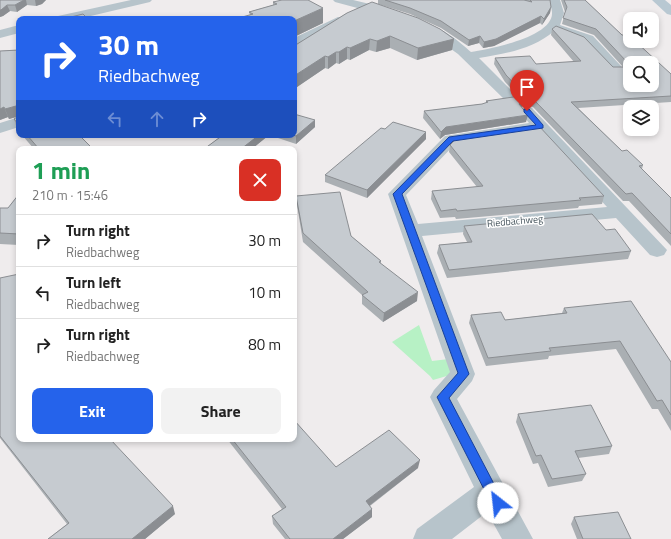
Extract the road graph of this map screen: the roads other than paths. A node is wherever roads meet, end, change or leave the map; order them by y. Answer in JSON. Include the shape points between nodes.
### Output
{"nodes":[{"id":1,"x":146,"y":0,"type":"edge"},
{"id":2,"x":340,"y":0,"type":"edge"},
{"id":3,"x":554,"y":0,"type":"edge"},
{"id":4,"x":658,"y":0,"type":"edge"},
{"id":5,"x":120,"y":2,"type":"edge"},
{"id":6,"x":369,"y":7,"type":"junction"},
{"id":7,"x":671,"y":11,"type":"edge"},
{"id":8,"x":72,"y":16,"type":"edge"},
{"id":9,"x":552,"y":26,"type":"junction"},
{"id":10,"x":16,"y":31,"type":"edge"},
{"id":11,"x":0,"y":34,"type":"edge"},
{"id":12,"x":297,"y":42,"type":"edge"},
{"id":13,"x":470,"y":56,"type":"junction"},
{"id":14,"x":616,"y":69,"type":"edge"},
{"id":15,"x":510,"y":98,"type":"edge"},
{"id":16,"x":527,"y":111,"type":"edge"},
{"id":17,"x":16,"y":123,"type":"edge"},
{"id":18,"x":541,"y":126,"type":"junction"},
{"id":19,"x":0,"y":128,"type":"edge"},
{"id":20,"x":620,"y":212,"type":"junction"},
{"id":21,"x":410,"y":231,"type":"junction"},
{"id":22,"x":657,"y":250,"type":"dead end"},
{"id":23,"x":490,"y":491,"type":"junction"},
{"id":24,"x":428,"y":539,"type":"edge"},
{"id":25,"x":518,"y":539,"type":"edge"}],
"edges":[{"from":1,"to":5,"type":"street"},
{"from":2,"to":6,"type":"street"},
{"from":3,"to":9,"type":"street","via":[[558,12]]},
{"from":4,"to":7,"type":"main road"},
{"from":5,"to":8,"type":"street"},
{"from":6,"to":12,"type":"street"},
{"from":6,"to":13,"type":"street","via":[[411,21],[452,42]]},
{"from":9,"to":13,"type":"street","via":[[530,40],[510,48]]},
{"from":9,"to":14,"type":"street","via":[[588,39]]},
{"from":10,"to":11,"type":"street"},
{"from":13,"to":15,"type":"street"},
{"from":16,"to":18,"type":"street"},
{"from":17,"to":19,"type":"street"},
{"from":18,"to":20,"type":"street"},
{"from":18,"to":21,"type":"street","via":[[451,139],[397,194]]},
{"from":20,"to":21,"type":"street","name":"Riedbachweg"},
{"from":20,"to":22,"type":"street"},
{"from":21,"to":23,"type":"street","via":[[463,374],[443,397]]},
{"from":23,"to":24,"type":"street"},
{"from":23,"to":25,"type":"street"}]}
